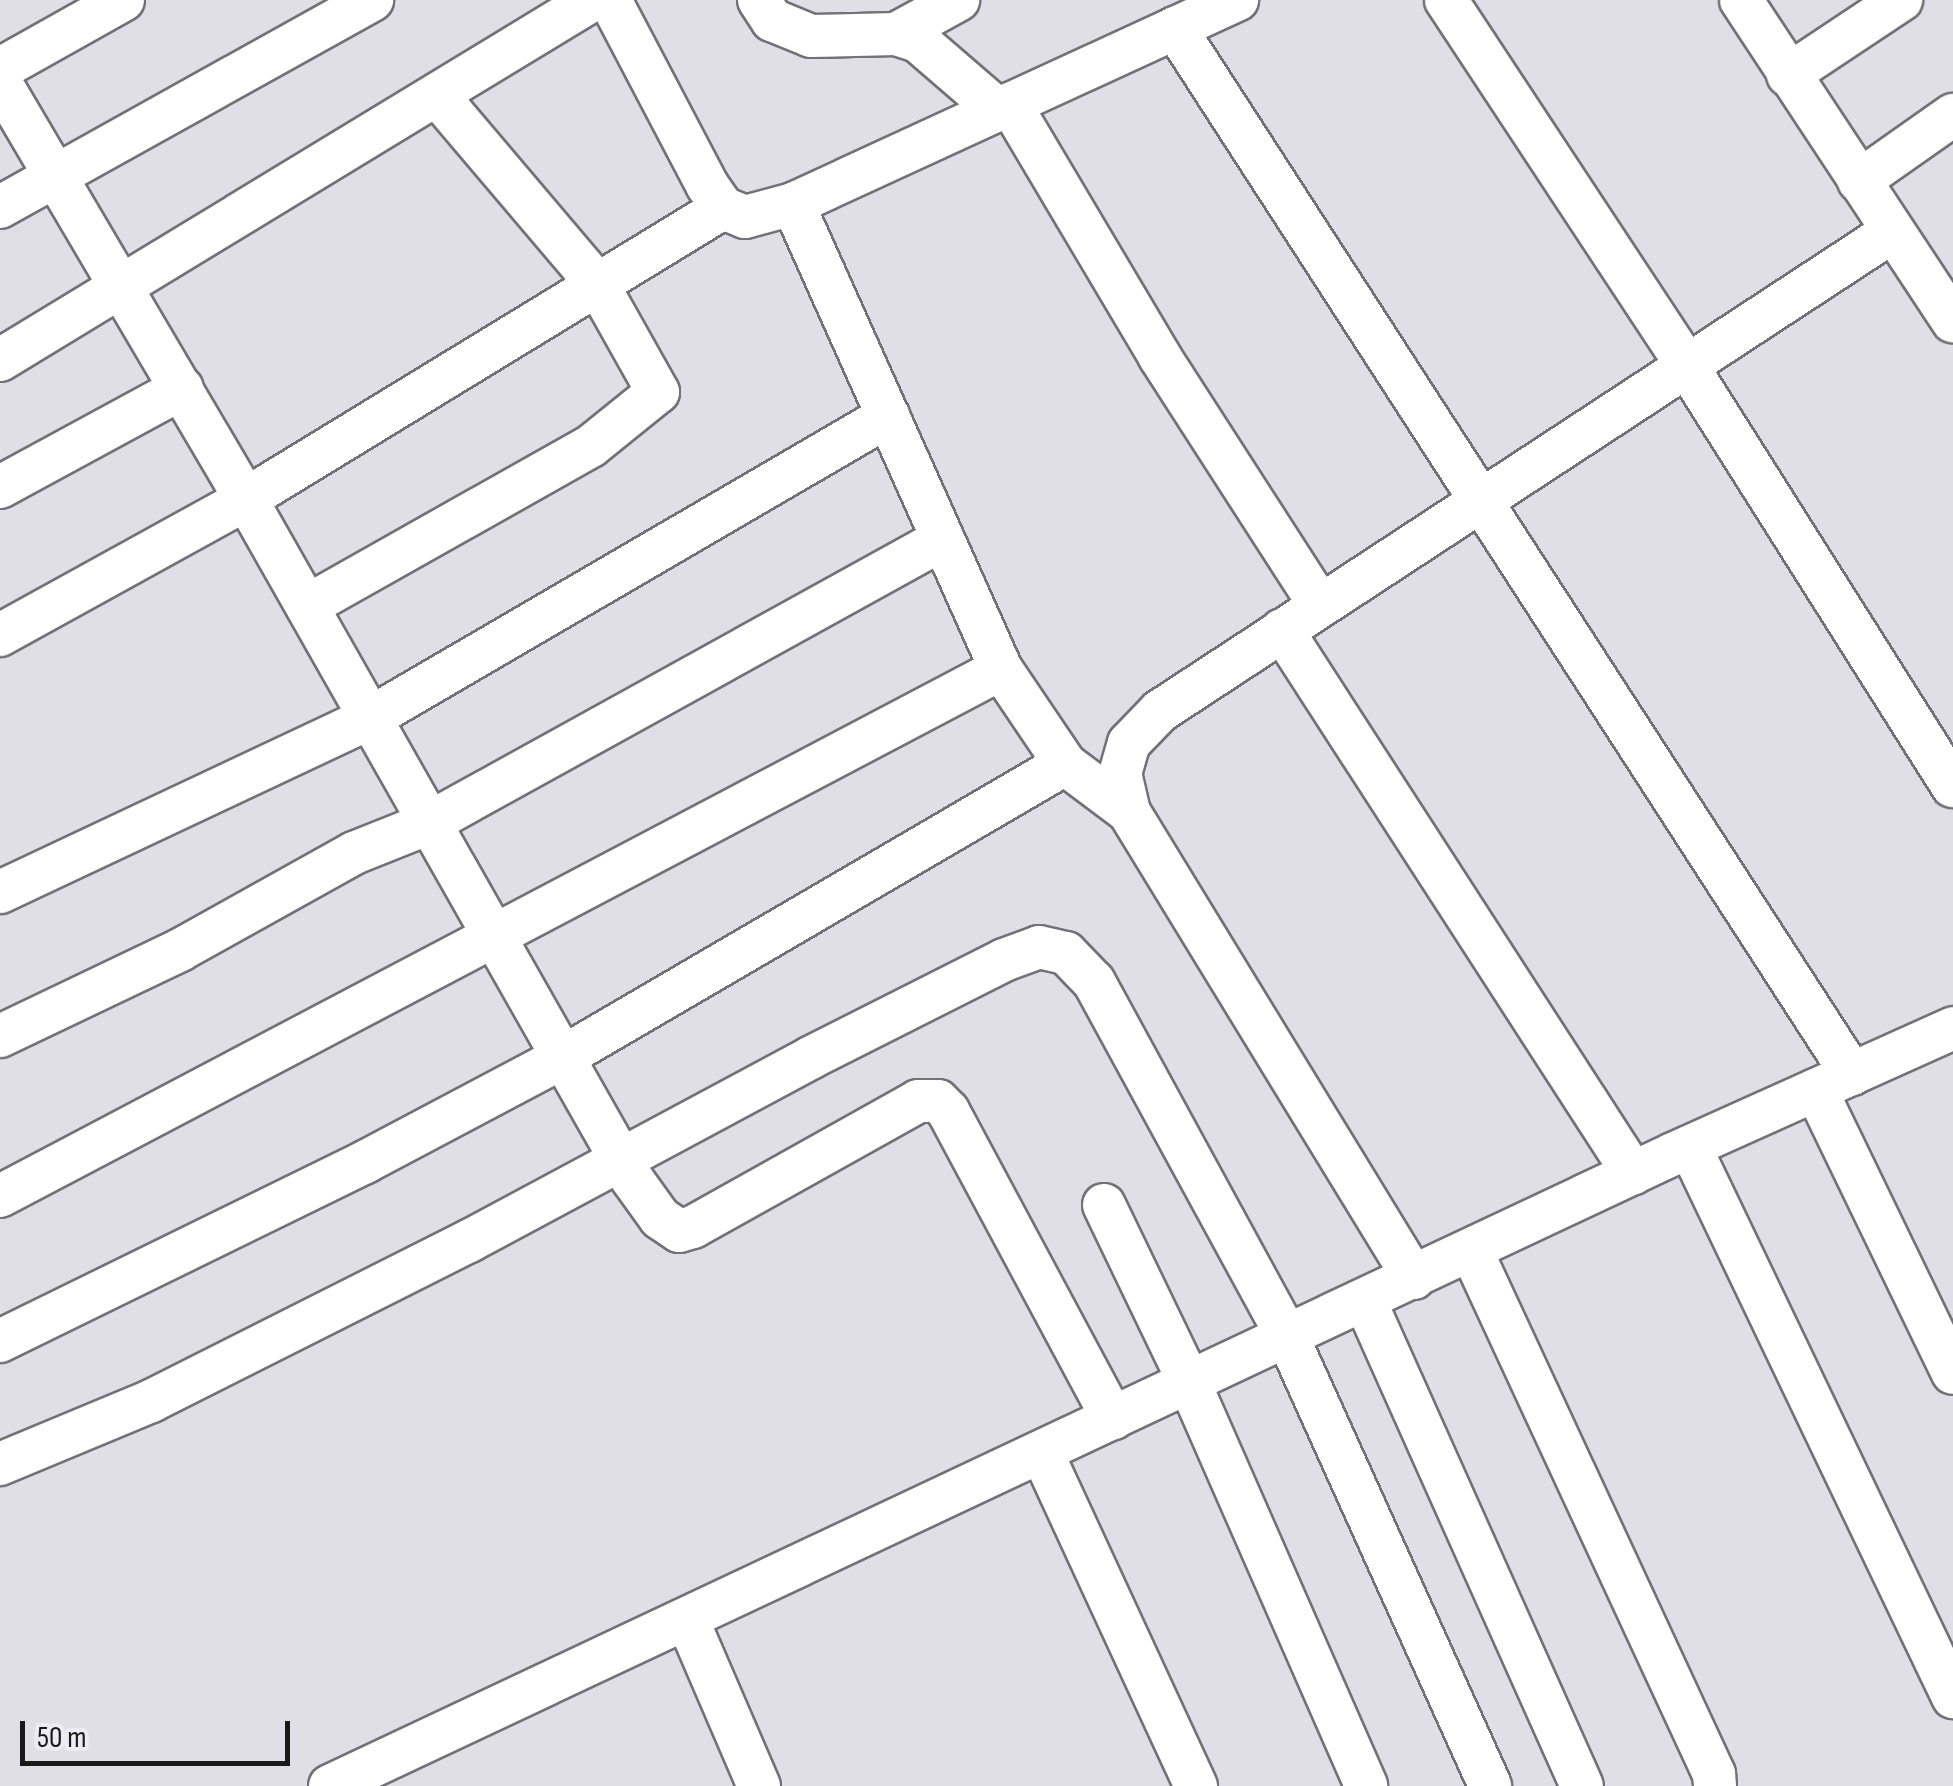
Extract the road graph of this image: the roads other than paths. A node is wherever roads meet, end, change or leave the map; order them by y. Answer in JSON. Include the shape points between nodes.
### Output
{"nodes":[{"id":1,"x":123,"y":0,"type":"edge"},
{"id":2,"x":372,"y":0,"type":"edge"},
{"id":3,"x":592,"y":0,"type":"edge"},
{"id":4,"x":610,"y":0,"type":"edge"},
{"id":5,"x":758,"y":0,"type":"edge"},
{"id":6,"x":958,"y":0,"type":"edge"},
{"id":7,"x":1237,"y":0,"type":"edge"},
{"id":8,"x":1446,"y":0,"type":"edge"},
{"id":9,"x":1741,"y":0,"type":"edge"},
{"id":10,"x":1901,"y":0,"type":"edge"},
{"id":11,"x":1175,"y":28,"type":"junction"},
{"id":12,"x":896,"y":34,"type":"junction"},
{"id":13,"x":0,"y":69,"type":"edge"},
{"id":14,"x":1788,"y":74,"type":"junction"},
{"id":15,"x":0,"y":82,"type":"edge"},
{"id":16,"x":437,"y":95,"type":"junction"},
{"id":17,"x":1004,"y":107,"type":"junction"},
{"id":18,"x":1953,"y":115,"type":"edge"},
{"id":19,"x":55,"y":176,"type":"junction"},
{"id":20,"x":1859,"y":181,"type":"junction"},
{"id":21,"x":794,"y":204,"type":"junction"},
{"id":22,"x":0,"y":207,"type":"edge"},
{"id":23,"x":723,"y":208,"type":"junction"},
{"id":24,"x":1893,"y":231,"type":"junction"},
{"id":25,"x":598,"y":285,"type":"junction"},
{"id":26,"x":123,"y":286,"type":"junction"},
{"id":27,"x":1953,"y":321,"type":"edge"},
{"id":28,"x":0,"y":360,"type":"edge"},
{"id":29,"x":1687,"y":366,"type":"junction"},
{"id":30,"x":182,"y":388,"type":"junction"},
{"id":31,"x":888,"y":416,"type":"junction"},
{"id":32,"x":0,"y":487,"type":"edge"},
{"id":33,"x":246,"y":499,"type":"junction"},
{"id":34,"x":1479,"y":500,"type":"junction"},
{"id":35,"x":943,"y":539,"type":"junction"},
{"id":36,"x":1320,"y":605,"type":"junction"},
{"id":37,"x":307,"y":606,"type":"junction"},
{"id":38,"x":1282,"y":630,"type":"junction"},
{"id":39,"x":0,"y":636,"type":"edge"},
{"id":40,"x":1001,"y":669,"type":"junction"},
{"id":41,"x":370,"y":718,"type":"junction"},
{"id":42,"x":1065,"y":764,"type":"junction"},
{"id":43,"x":1953,"y":786,"type":"edge"},
{"id":44,"x":1129,"y":812,"type":"junction"},
{"id":45,"x":429,"y":822,"type":"junction"},
{"id":46,"x":0,"y":892,"type":"edge"},
{"id":47,"x":495,"y":937,"type":"junction"},
{"id":48,"x":1953,"y":1028,"type":"edge"},
{"id":49,"x":0,"y":1036,"type":"edge"},
{"id":50,"x":563,"y":1057,"type":"junction"},
{"id":51,"x":1834,"y":1082,"type":"junction"},
{"id":52,"x":1690,"y":1147,"type":"junction"},
{"id":53,"x":622,"y":1161,"type":"junction"},
{"id":54,"x":1634,"y":1173,"type":"junction"},
{"id":55,"x":0,"y":1196,"type":"edge"},
{"id":56,"x":1104,"y":1205,"type":"dead end"},
{"id":57,"x":1471,"y":1250,"type":"junction"},
{"id":58,"x":1414,"y":1278,"type":"junction"},
{"id":59,"x":1365,"y":1301,"type":"junction"},
{"id":60,"x":5,"y":1326,"type":"edge"},
{"id":61,"x":1288,"y":1338,"type":"junction"},
{"id":62,"x":1953,"y":1373,"type":"edge"},
{"id":63,"x":1189,"y":1382,"type":"junction"},
{"id":64,"x":1113,"y":1419,"type":"junction"},
{"id":65,"x":1043,"y":1454,"type":"junction"},
{"id":66,"x":0,"y":1464,"type":"edge"},
{"id":67,"x":687,"y":1619,"type":"junction"},
{"id":68,"x":1938,"y":1628,"type":"edge"},
{"id":69,"x":1953,"y":1698,"type":"edge"},
{"id":70,"x":330,"y":1786,"type":"edge"},
{"id":71,"x":759,"y":1786,"type":"edge"},
{"id":72,"x":1196,"y":1786,"type":"edge"},
{"id":73,"x":1366,"y":1786,"type":"edge"},
{"id":74,"x":1490,"y":1786,"type":"edge"},
{"id":75,"x":1582,"y":1786,"type":"edge"},
{"id":76,"x":1715,"y":1786,"type":"edge"}],
"edges":[{"from":1,"to":13,"type":"street"},
{"from":2,"to":19,"type":"street"},
{"from":3,"to":16,"type":"street"},
{"from":4,"to":23,"type":"street"},
{"from":5,"to":12,"type":"street","via":[[772,20],[811,36]]},
{"from":6,"to":12,"type":"street"},
{"from":7,"to":11,"type":"street"},
{"from":8,"to":29,"type":"street"},
{"from":9,"to":14,"type":"street"},
{"from":10,"to":14,"type":"street"},
{"from":11,"to":17,"type":"street"},
{"from":11,"to":34,"type":"street"},
{"from":12,"to":17,"type":"street","via":[[918,41]]},
{"from":14,"to":20,"type":"street"},
{"from":15,"to":19,"type":"street"},
{"from":16,"to":25,"type":"street"},
{"from":16,"to":26,"type":"street"},
{"from":17,"to":21,"type":"street"},
{"from":17,"to":36,"type":"street"},
{"from":18,"to":20,"type":"street"},
{"from":19,"to":22,"type":"street"},
{"from":19,"to":26,"type":"street"},
{"from":20,"to":24,"type":"street"},
{"from":21,"to":23,"type":"street","via":[[745,217]]},
{"from":21,"to":31,"type":"street"},
{"from":23,"to":25,"type":"street"},
{"from":24,"to":27,"type":"street"},
{"from":24,"to":29,"type":"street"},
{"from":25,"to":33,"type":"street"},
{"from":25,"to":37,"type":"street","via":[[658,392],[591,446]]},
{"from":26,"to":28,"type":"street"},
{"from":26,"to":30,"type":"street"},
{"from":29,"to":34,"type":"street"},
{"from":29,"to":43,"type":"street"},
{"from":30,"to":32,"type":"street"},
{"from":30,"to":33,"type":"street"},
{"from":31,"to":35,"type":"street"},
{"from":31,"to":41,"type":"street"},
{"from":33,"to":37,"type":"street"},
{"from":33,"to":39,"type":"street"},
{"from":34,"to":36,"type":"street"},
{"from":34,"to":51,"type":"street"},
{"from":35,"to":40,"type":"street"},
{"from":35,"to":45,"type":"street"},
{"from":36,"to":38,"type":"street"},
{"from":37,"to":41,"type":"street"},
{"from":38,"to":44,"type":"street","via":[[1160,711],[1129,742],[1120,774]]},
{"from":38,"to":54,"type":"street"},
{"from":40,"to":42,"type":"street"},
{"from":40,"to":47,"type":"street"},
{"from":41,"to":45,"type":"street"},
{"from":41,"to":46,"type":"street"},
{"from":42,"to":44,"type":"street"},
{"from":42,"to":50,"type":"street"},
{"from":44,"to":58,"type":"street"},
{"from":45,"to":47,"type":"street"},
{"from":45,"to":49,"type":"street","via":[[354,853],[180,950]]},
{"from":47,"to":50,"type":"street"},
{"from":47,"to":55,"type":"street"},
{"from":48,"to":51,"type":"street"},
{"from":50,"to":53,"type":"street"},
{"from":50,"to":60,"type":"street","via":[[365,1162]]},
{"from":51,"to":52,"type":"street"},
{"from":51,"to":62,"type":"street"},
{"from":52,"to":54,"type":"street"},
{"from":52,"to":68,"type":"street"},
{"from":53,"to":61,"type":"street","via":[[1004,960],[1039,947],[1066,954],[1094,982]]},
{"from":53,"to":64,"type":"street","via":[[660,1218],[680,1232],[918,1100],[938,1101]]},
{"from":53,"to":66,"type":"street","via":[[151,1401]]},
{"from":54,"to":57,"type":"street"},
{"from":56,"to":63,"type":"street"},
{"from":57,"to":58,"type":"street"},
{"from":57,"to":76,"type":"street"},
{"from":58,"to":59,"type":"street"},
{"from":59,"to":61,"type":"street"},
{"from":59,"to":75,"type":"street"},
{"from":61,"to":63,"type":"street"},
{"from":61,"to":74,"type":"street"},
{"from":63,"to":64,"type":"street"},
{"from":63,"to":73,"type":"street"},
{"from":64,"to":65,"type":"street"},
{"from":65,"to":67,"type":"street"},
{"from":65,"to":72,"type":"street"},
{"from":67,"to":70,"type":"street"},
{"from":67,"to":71,"type":"street"},
{"from":68,"to":69,"type":"street"}]}
